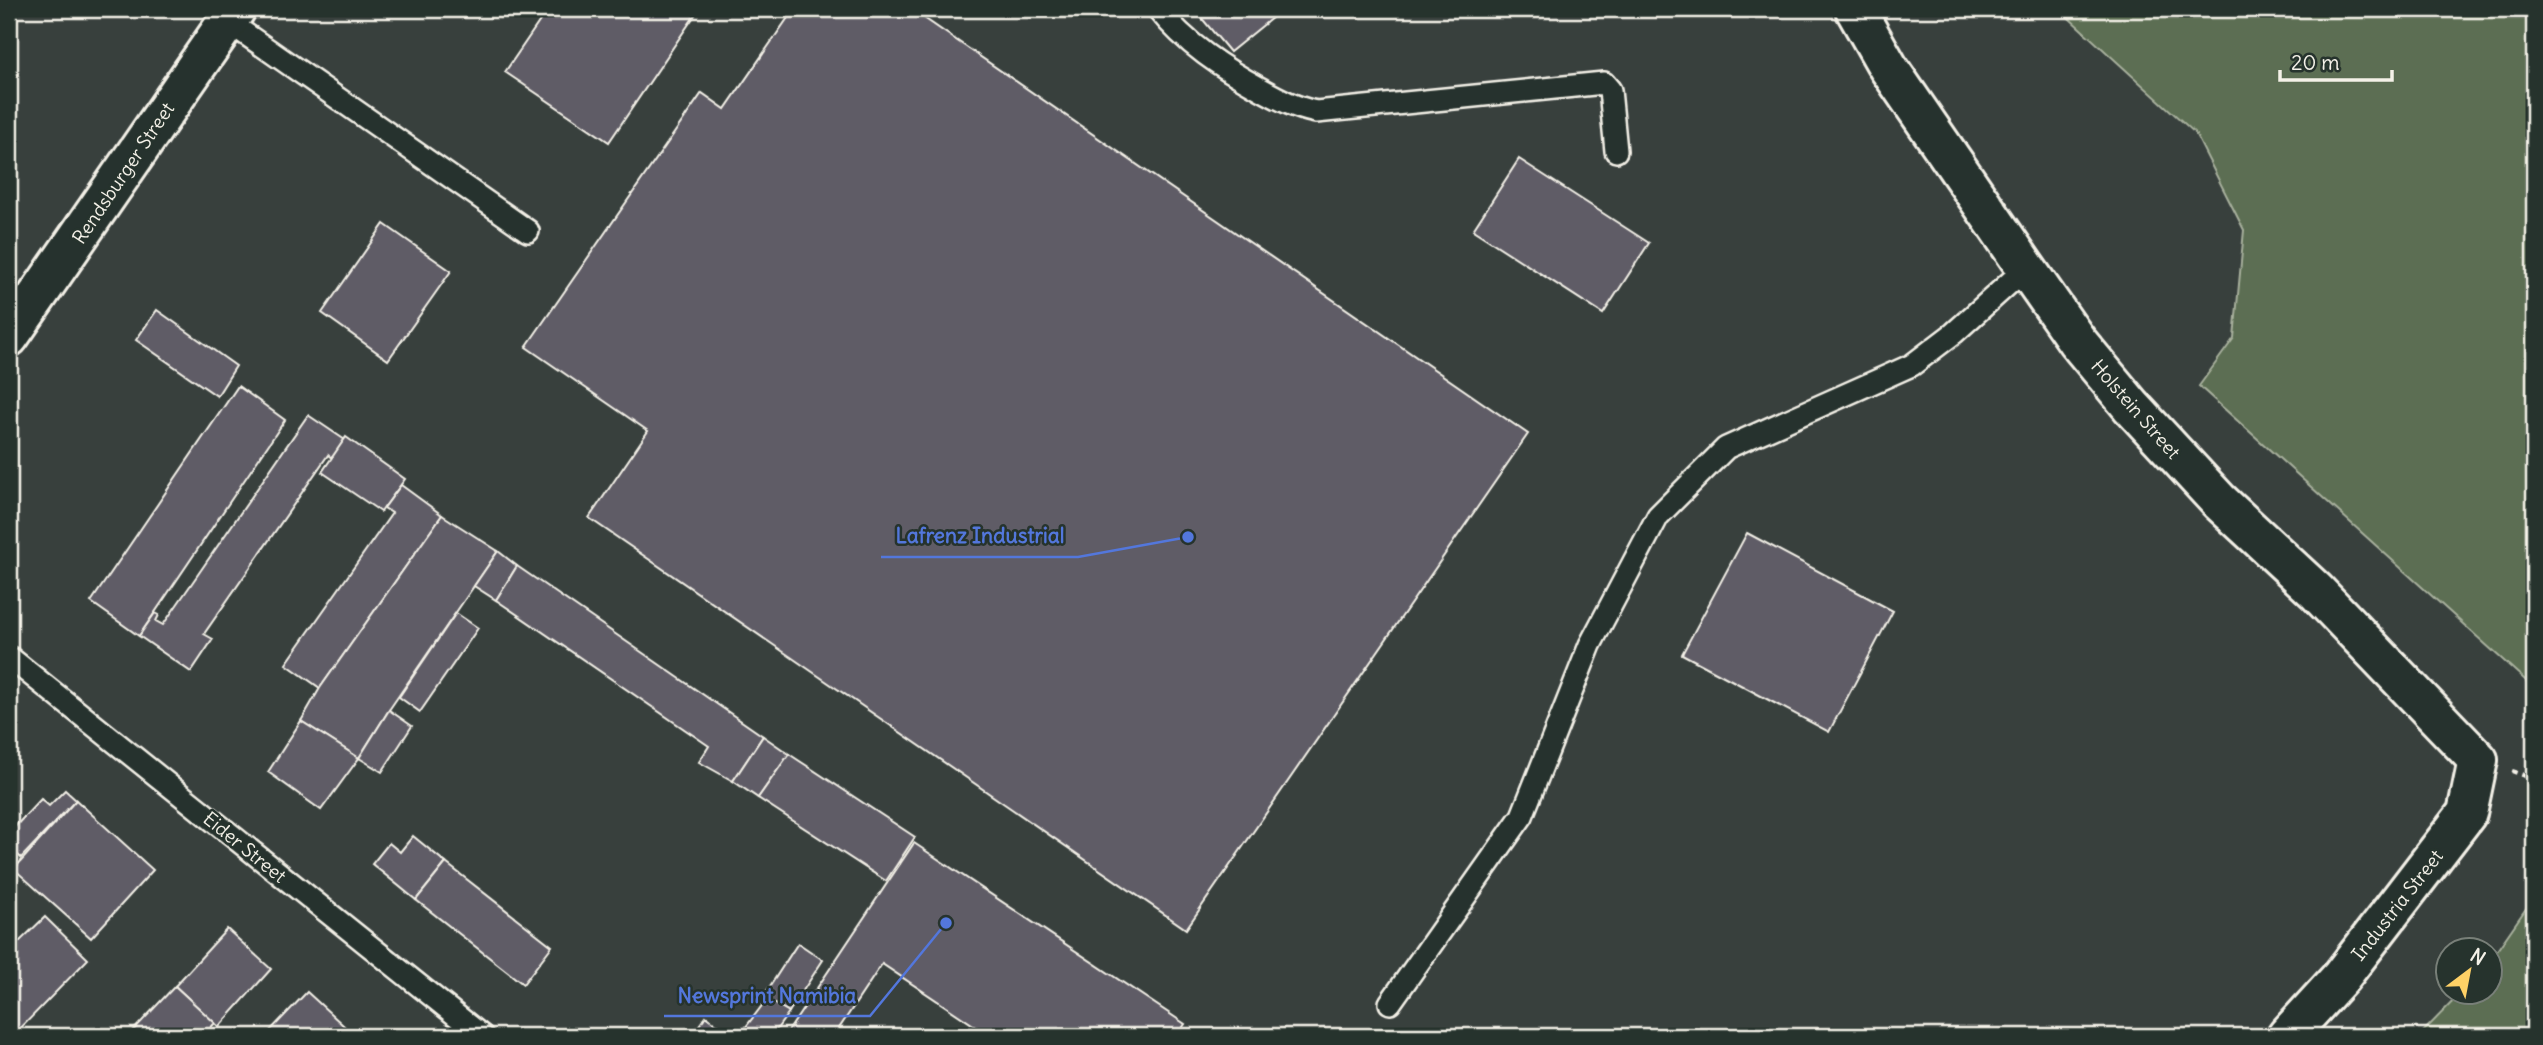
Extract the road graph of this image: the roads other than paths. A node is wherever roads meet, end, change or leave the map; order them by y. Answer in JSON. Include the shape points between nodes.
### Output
{"nodes":[{"id":1,"x":1158,"y":9,"type":"edge"},
{"id":2,"x":1854,"y":9,"type":"edge"},
{"id":3,"x":232,"y":15,"type":"edge"},
{"id":4,"x":1616,"y":151,"type":"dead end"},
{"id":5,"x":528,"y":231,"type":"dead end"},
{"id":6,"x":2026,"y":268,"type":"junction"},
{"id":7,"x":9,"y":337,"type":"edge"},
{"id":8,"x":9,"y":657,"type":"edge"},
{"id":9,"x":2479,"y":760,"type":"joint"},
{"id":10,"x":1390,"y":1003,"type":"dead end"},
{"id":11,"x":482,"y":1036,"type":"edge"},
{"id":12,"x":2287,"y":1036,"type":"edge"}],
"edges":[{"from":1,"to":4,"type":"lane","via":[[1206,57],[1285,102],[1316,112],[1604,83],[1610,90]]},
{"from":2,"to":6,"type":"street","name":"Holstein Street","via":[[1888,67]]},
{"from":3,"to":5,"type":"lane"},
{"from":3,"to":7,"type":"street","name":"Rendsburger Street"},
{"from":6,"to":9,"type":"street","name":"Holstein Street","via":[[2077,341],[2131,406]]},
{"from":6,"to":10,"type":"lane","via":[[1912,365],[1726,448],[1658,516],[1590,645],[1521,816]]},
{"from":8,"to":11,"type":"lane","name":"Eider Street"},
{"from":9,"to":12,"type":"street","name":"Industria Street","via":[[2467,813],[2341,977]]}]}
